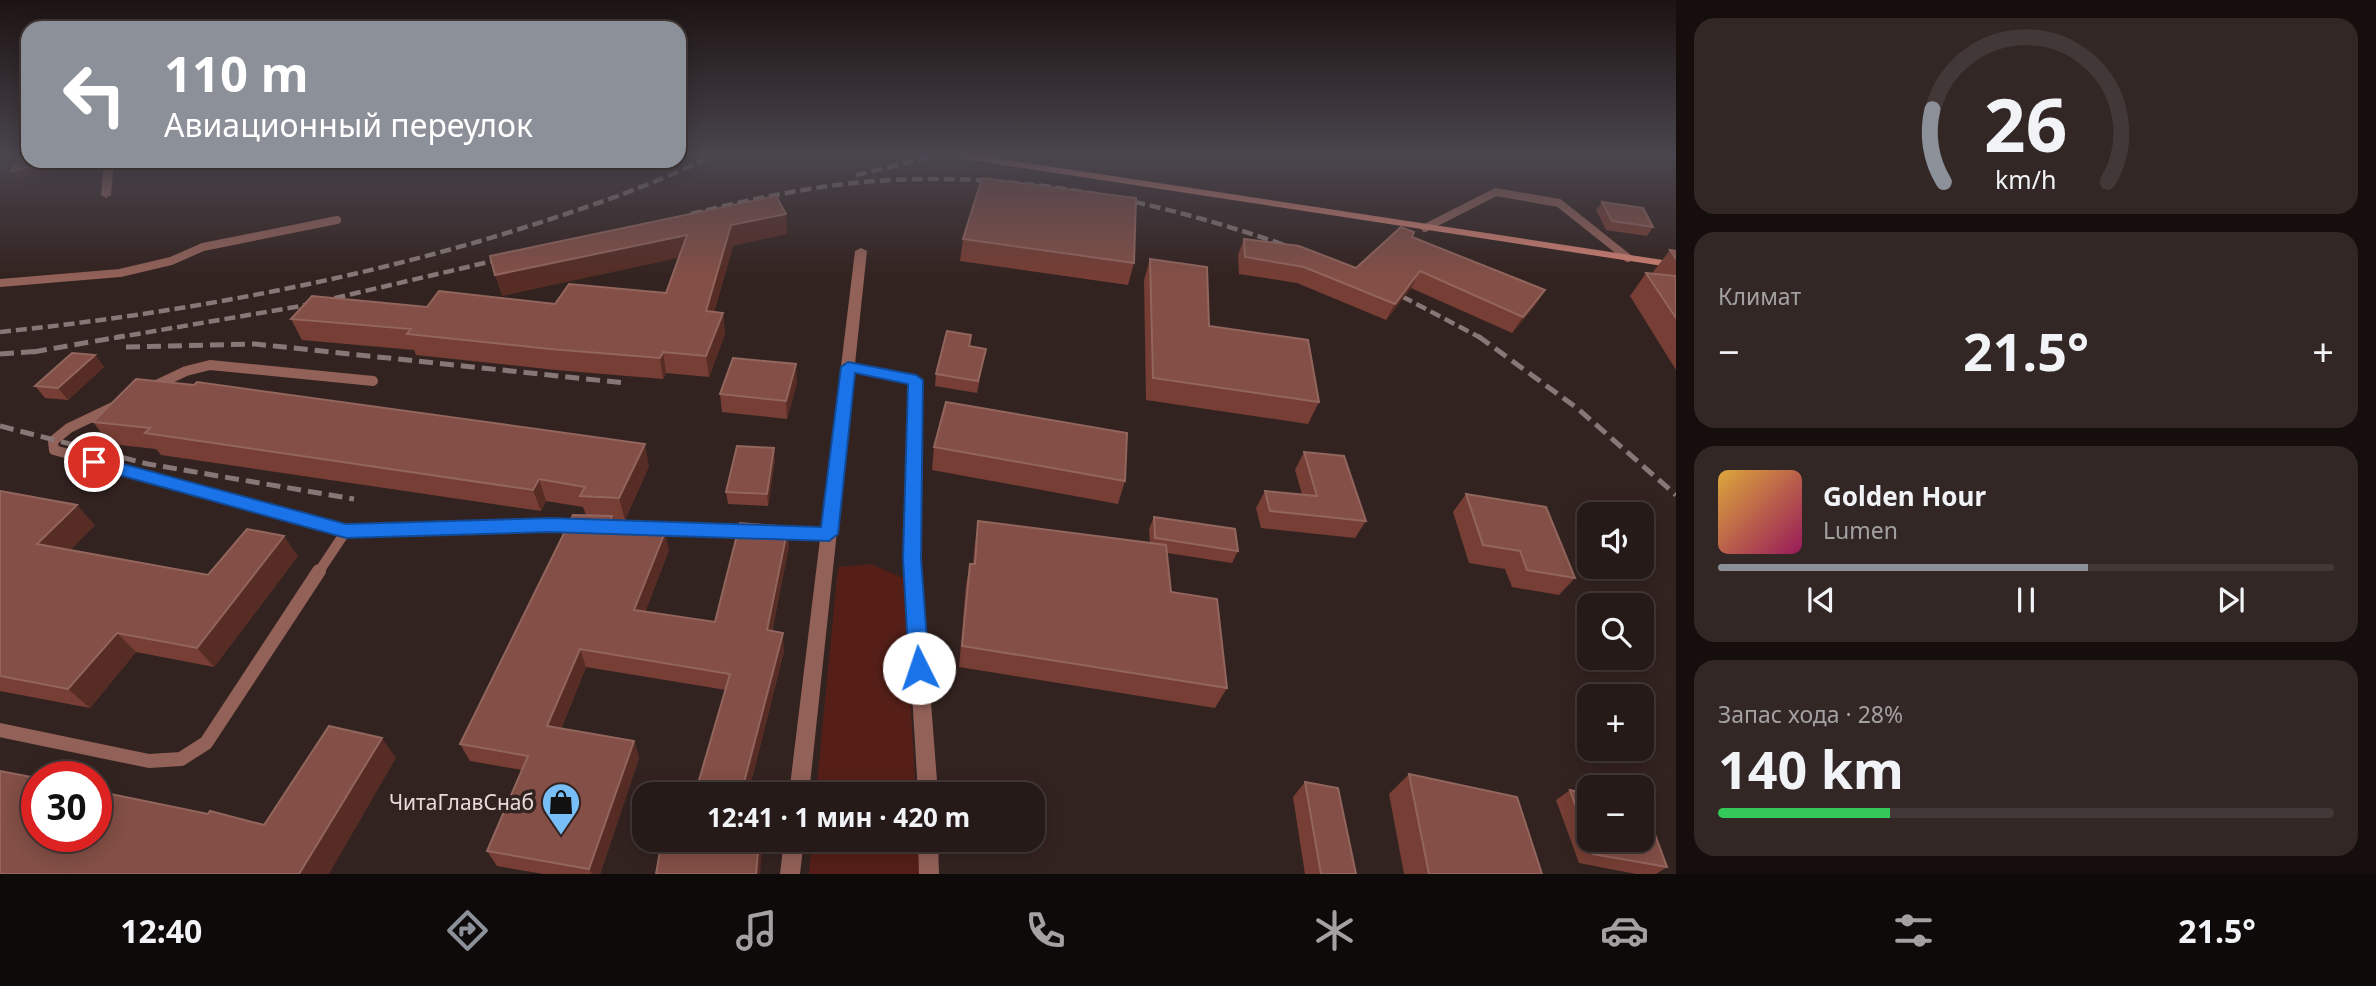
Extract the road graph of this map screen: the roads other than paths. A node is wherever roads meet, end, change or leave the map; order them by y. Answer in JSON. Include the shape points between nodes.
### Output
{"nodes":[{"id":1,"x":1219,"y":196,"type":"edge"},
{"id":2,"x":1489,"y":196,"type":"edge"},
{"id":3,"x":1518,"y":196,"type":"edge"},
{"id":4,"x":337,"y":220,"type":"dead end"},
{"id":5,"x":1425,"y":228,"type":"junction"},
{"id":6,"x":861,"y":251,"type":"dead end"},
{"id":7,"x":1628,"y":258,"type":"junction"},
{"id":8,"x":1676,"y":265,"type":"edge"},
{"id":9,"x":0,"y":283,"type":"edge"},
{"id":10,"x":848,"y":367,"type":"junction"},
{"id":11,"x":373,"y":381,"type":"dead end"},
{"id":12,"x":139,"y":394,"type":"edge"},
{"id":13,"x":127,"y":399,"type":"edge"},
{"id":14,"x":592,"y":526,"type":"edge"},
{"id":15,"x":619,"y":527,"type":"edge"},
{"id":16,"x":346,"y":531,"type":"junction"},
{"id":17,"x":829,"y":534,"type":"junction"},
{"id":18,"x":0,"y":730,"type":"edge"},
{"id":19,"x":800,"y":782,"type":"edge"},
{"id":20,"x":927,"y":782,"type":"edge"},
{"id":21,"x":793,"y":852,"type":"edge"},
{"id":22,"x":928,"y":852,"type":"edge"},
{"id":23,"x":790,"y":874,"type":"edge"},
{"id":24,"x":929,"y":874,"type":"edge"}],
"edges":[{"from":1,"to":5,"type":"street"},
{"from":2,"to":5,"type":"lane"},
{"from":3,"to":7,"type":"lane","via":[[1559,203]]},
{"from":4,"to":9,"type":"lane","via":[[203,247],[120,273]]},
{"from":5,"to":7,"type":"street"},
{"from":6,"to":10,"type":"street"},
{"from":7,"to":8,"type":"street"},
{"from":10,"to":17,"type":"street"},
{"from":10,"to":20,"type":"street","via":[[916,380],[912,558]]},
{"from":11,"to":12,"type":"lane","via":[[211,365],[186,371]]},
{"from":13,"to":16,"type":"lane","via":[[69,428],[53,441],[54,450]]},
{"from":14,"to":16,"type":"lane"},
{"from":15,"to":17,"type":"lane"},
{"from":16,"to":18,"type":"lane","via":[[206,743],[181,760],[149,761]]},
{"from":17,"to":19,"type":"street"},
{"from":21,"to":23,"type":"street"},
{"from":22,"to":24,"type":"street"}]}
